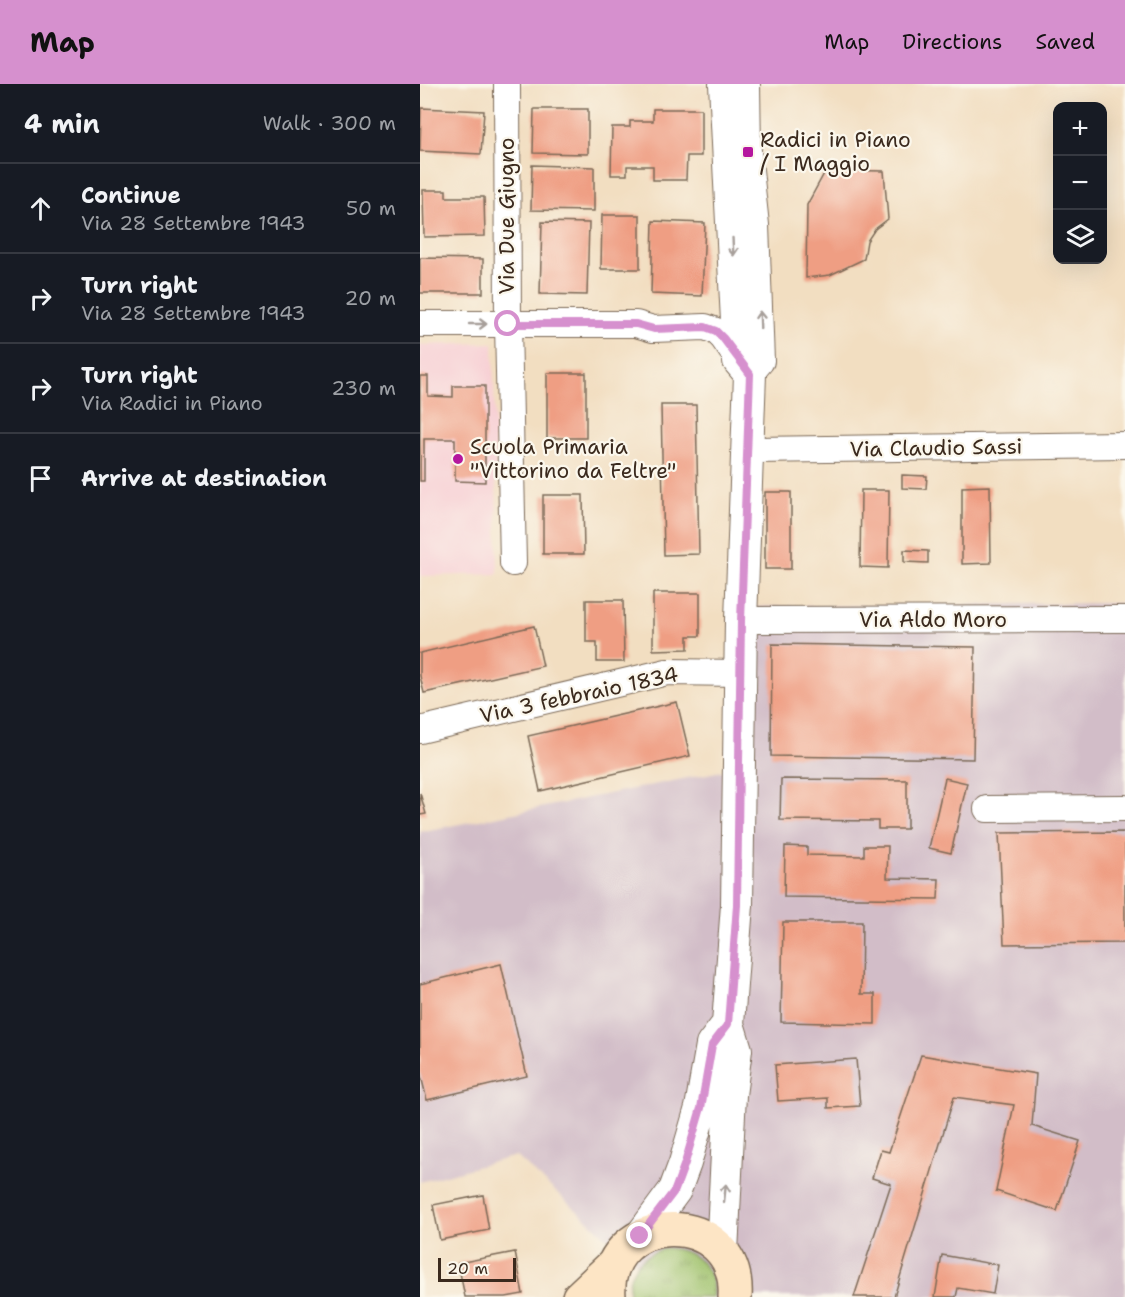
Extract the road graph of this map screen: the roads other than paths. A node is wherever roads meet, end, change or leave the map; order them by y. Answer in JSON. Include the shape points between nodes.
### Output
{"nodes":[{"id":1,"x":507,"y":84,"type":"edge"},
{"id":2,"x":725,"y":84,"type":"edge"},
{"id":3,"x":733,"y":84,"type":"edge"},
{"id":4,"x":747,"y":84,"type":"edge"},
{"id":5,"x":756,"y":225,"type":"junction"},
{"id":6,"x":420,"y":324,"type":"edge"},
{"id":7,"x":508,"y":324,"type":"junction"},
{"id":8,"x":744,"y":368,"type":"junction"},
{"id":9,"x":1125,"y":446,"type":"edge"},
{"id":10,"x":747,"y":450,"type":"junction"},
{"id":11,"x":513,"y":563,"type":"dead end"},
{"id":12,"x":1125,"y":619,"type":"edge"},
{"id":13,"x":741,"y":621,"type":"junction"},
{"id":14,"x":740,"y":673,"type":"junction"},
{"id":15,"x":420,"y":730,"type":"edge"},
{"id":16,"x":1125,"y":808,"type":"edge"},
{"id":17,"x":987,"y":809,"type":"dead end"},
{"id":18,"x":728,"y":1024,"type":"junction"},
{"id":19,"x":640,"y":1236,"type":"junction"},
{"id":20,"x":722,"y":1252,"type":"junction"},
{"id":21,"x":614,"y":1264,"type":"junction"},
{"id":22,"x":579,"y":1297,"type":"edge"},
{"id":23,"x":609,"y":1297,"type":"edge"},
{"id":24,"x":735,"y":1297,"type":"edge"}],
"edges":[{"from":1,"to":7,"type":"street","name":"Via Due Giugno"},
{"from":2,"to":8,"type":"street","one_way":true},
{"from":3,"to":5,"type":"street","via":[[739,209]]},
{"from":4,"to":5,"type":"street","via":[[748,152]]},
{"from":8,"to":5,"type":"street","one_way":true,"via":[[761,361]]},
{"from":6,"to":7,"type":"street","one_way":true},
{"from":7,"to":8,"type":"street","via":[[705,327],[723,338]]},
{"from":7,"to":11,"type":"street","name":"Via Due Giugno"},
{"from":8,"to":10,"type":"street"},
{"from":9,"to":10,"type":"street","name":"Via Claudio Sassi"},
{"from":10,"to":13,"type":"street"},
{"from":12,"to":13,"type":"street","name":"Via Aldo Moro"},
{"from":13,"to":14,"type":"street"},
{"from":14,"to":15,"type":"street","name":"Via 3 febbraio 1834","via":[[667,672]]},
{"from":14,"to":18,"type":"street","via":[[737,905]]},
{"from":16,"to":17,"type":"street"},
{"from":18,"to":19,"type":"street","via":[[712,1045],[701,1108],[675,1190]]},
{"from":20,"to":18,"type":"street","one_way":true,"via":[[736,1050]]},
{"from":19,"to":20,"type":"main road","via":[[675,1228],[693,1231]]},
{"from":19,"to":21,"type":"main road"},
{"from":20,"to":24,"type":"main road","via":[[730,1264]]},
{"from":21,"to":22,"type":"main road"},
{"from":21,"to":23,"type":"main road"}]}
